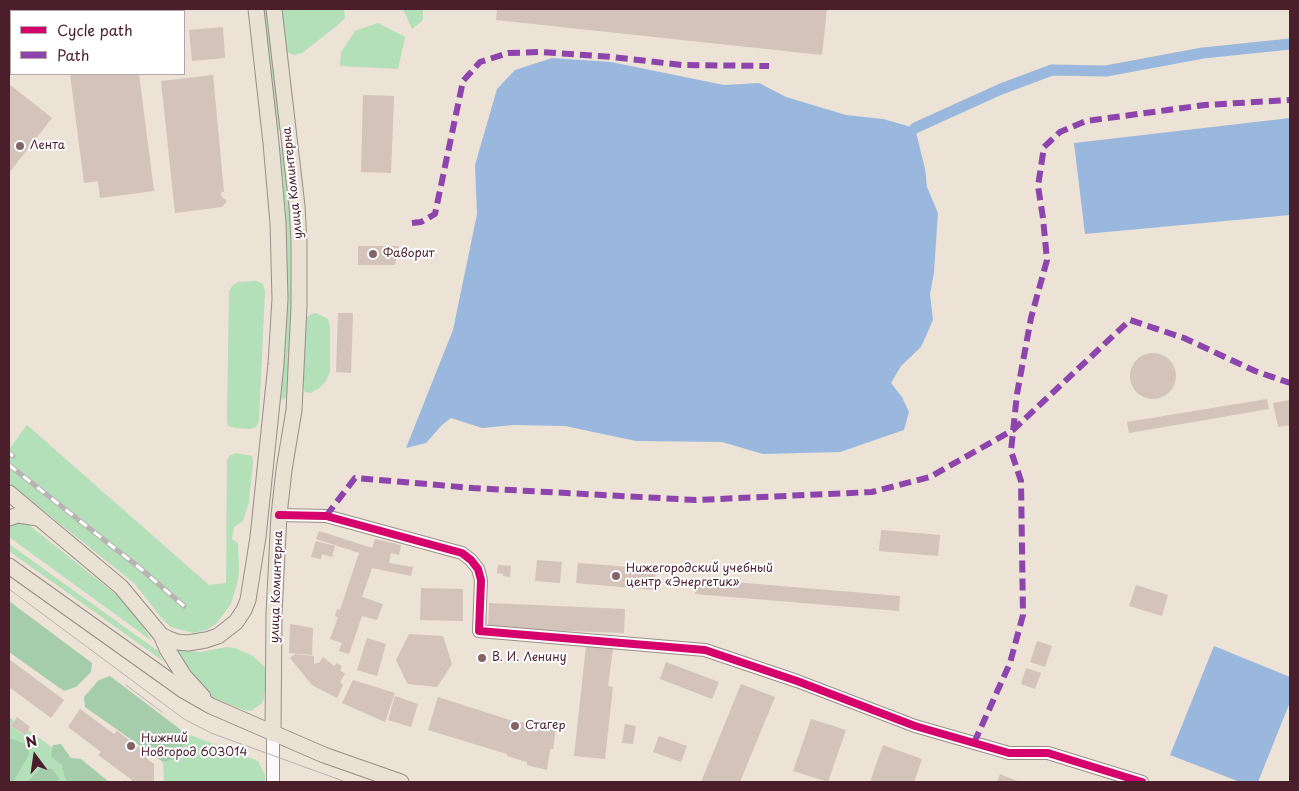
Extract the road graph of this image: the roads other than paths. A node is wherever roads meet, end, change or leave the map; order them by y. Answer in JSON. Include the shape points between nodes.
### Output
{"nodes":[{"id":1,"x":256,"y":9,"type":"edge"},
{"id":2,"x":274,"y":9,"type":"edge"},
{"id":3,"x":289,"y":140,"type":"junction"},
{"id":4,"x":271,"y":143,"type":"junction"},
{"id":5,"x":9,"y":493,"type":"edge"},
{"id":6,"x":279,"y":516,"type":"junction"},
{"id":7,"x":9,"y":518,"type":"edge"},
{"id":8,"x":40,"y":519,"type":"junction"},
{"id":9,"x":9,"y":566,"type":"edge"},
{"id":10,"x":161,"y":635,"type":"junction"},
{"id":11,"x":211,"y":706,"type":"junction"},
{"id":12,"x":273,"y":734,"type":"junction"},
{"id":13,"x":273,"y":782,"type":"edge"},
{"id":14,"x":401,"y":782,"type":"edge"},
{"id":15,"x":1142,"y":782,"type":"edge"}],
"edges":[{"from":1,"to":4,"type":"main road","name":"улица Коминтерна"},
{"from":2,"to":3,"type":"main road","name":"улица Коминтерна"},
{"from":3,"to":4,"type":"main road"},
{"from":3,"to":6,"type":"main road","name":"улица Коминтерна","via":[[299,242],[299,306],[294,410]]},
{"from":4,"to":10,"type":"main road","name":"улица Коминтерна","via":[[279,233],[279,323],[258,537],[248,600],[236,622],[218,636],[188,643]]},
{"from":5,"to":8,"type":"main road"},
{"from":6,"to":12,"type":"main road","name":"улица Коминтерна"},
{"from":6,"to":15,"type":"street","via":[[326,516],[462,553],[478,569],[481,580],[479,631],[705,650],[922,728],[1009,753],[1048,753]]},
{"from":7,"to":8,"type":"main road","via":[[18,515]]},
{"from":8,"to":10,"type":"main road","via":[[121,587]]},
{"from":9,"to":11,"type":"main road","via":[[183,690]]},
{"from":10,"to":11,"type":"main road","via":[[184,676]]},
{"from":11,"to":12,"type":"main road"},
{"from":12,"to":13,"type":"street"},
{"from":12,"to":14,"type":"main road"}]}
